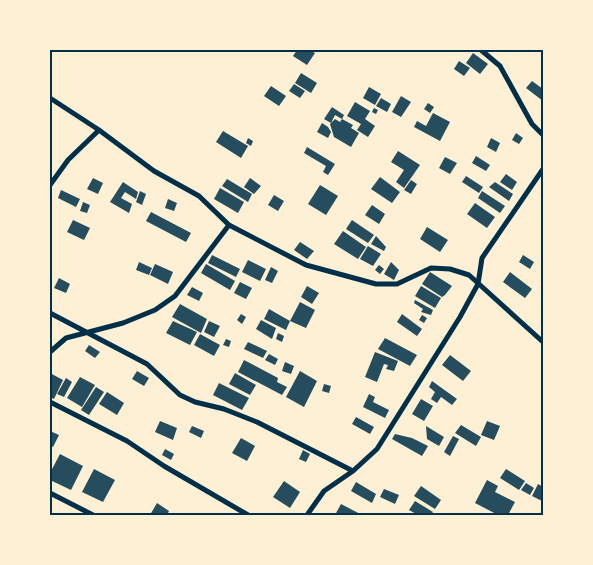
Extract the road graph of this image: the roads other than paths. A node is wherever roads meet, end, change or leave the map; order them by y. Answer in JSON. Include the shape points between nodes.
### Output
{"nodes":[{"id":1,"x":482,"y":50,"type":"edge"},
{"id":2,"x":50,"y":98,"type":"edge"},
{"id":3,"x":99,"y":130,"type":"junction"},
{"id":4,"x":543,"y":135,"type":"edge"},
{"id":5,"x":543,"y":169,"type":"edge"},
{"id":6,"x":50,"y":185,"type":"edge"},
{"id":7,"x":229,"y":224,"type":"junction"},
{"id":8,"x":478,"y":284,"type":"junction"},
{"id":9,"x":50,"y":313,"type":"edge"},
{"id":10,"x":90,"y":332,"type":"junction"},
{"id":11,"x":543,"y":342,"type":"edge"},
{"id":12,"x":50,"y":352,"type":"edge"},
{"id":13,"x":50,"y":402,"type":"edge"},
{"id":14,"x":353,"y":471,"type":"junction"},
{"id":15,"x":50,"y":493,"type":"edge"},
{"id":16,"x":94,"y":515,"type":"edge"},
{"id":17,"x":248,"y":515,"type":"edge"},
{"id":18,"x":307,"y":515,"type":"edge"}],
"edges":[{"from":1,"to":4,"type":"street","via":[[500,66],[532,124]]},
{"from":2,"to":3,"type":"street"},
{"from":3,"to":6,"type":"street","via":[[68,160]]},
{"from":3,"to":7,"type":"street","via":[[154,171],[199,196]]},
{"from":5,"to":8,"type":"street","via":[[482,258]]},
{"from":7,"to":8,"type":"street","via":[[306,265],[376,284],[397,284],[431,268],[450,269],[469,276]]},
{"from":7,"to":10,"type":"street","via":[[175,296],[154,310]]},
{"from":8,"to":11,"type":"street"},
{"from":8,"to":14,"type":"street","via":[[377,449]]},
{"from":9,"to":10,"type":"street"},
{"from":10,"to":12,"type":"street","via":[[66,338]]},
{"from":10,"to":14,"type":"street","via":[[147,364],[180,395],[257,422]]},
{"from":13,"to":17,"type":"street","via":[[127,441]]},
{"from":14,"to":18,"type":"street","via":[[324,492]]},
{"from":15,"to":16,"type":"street"}]}
